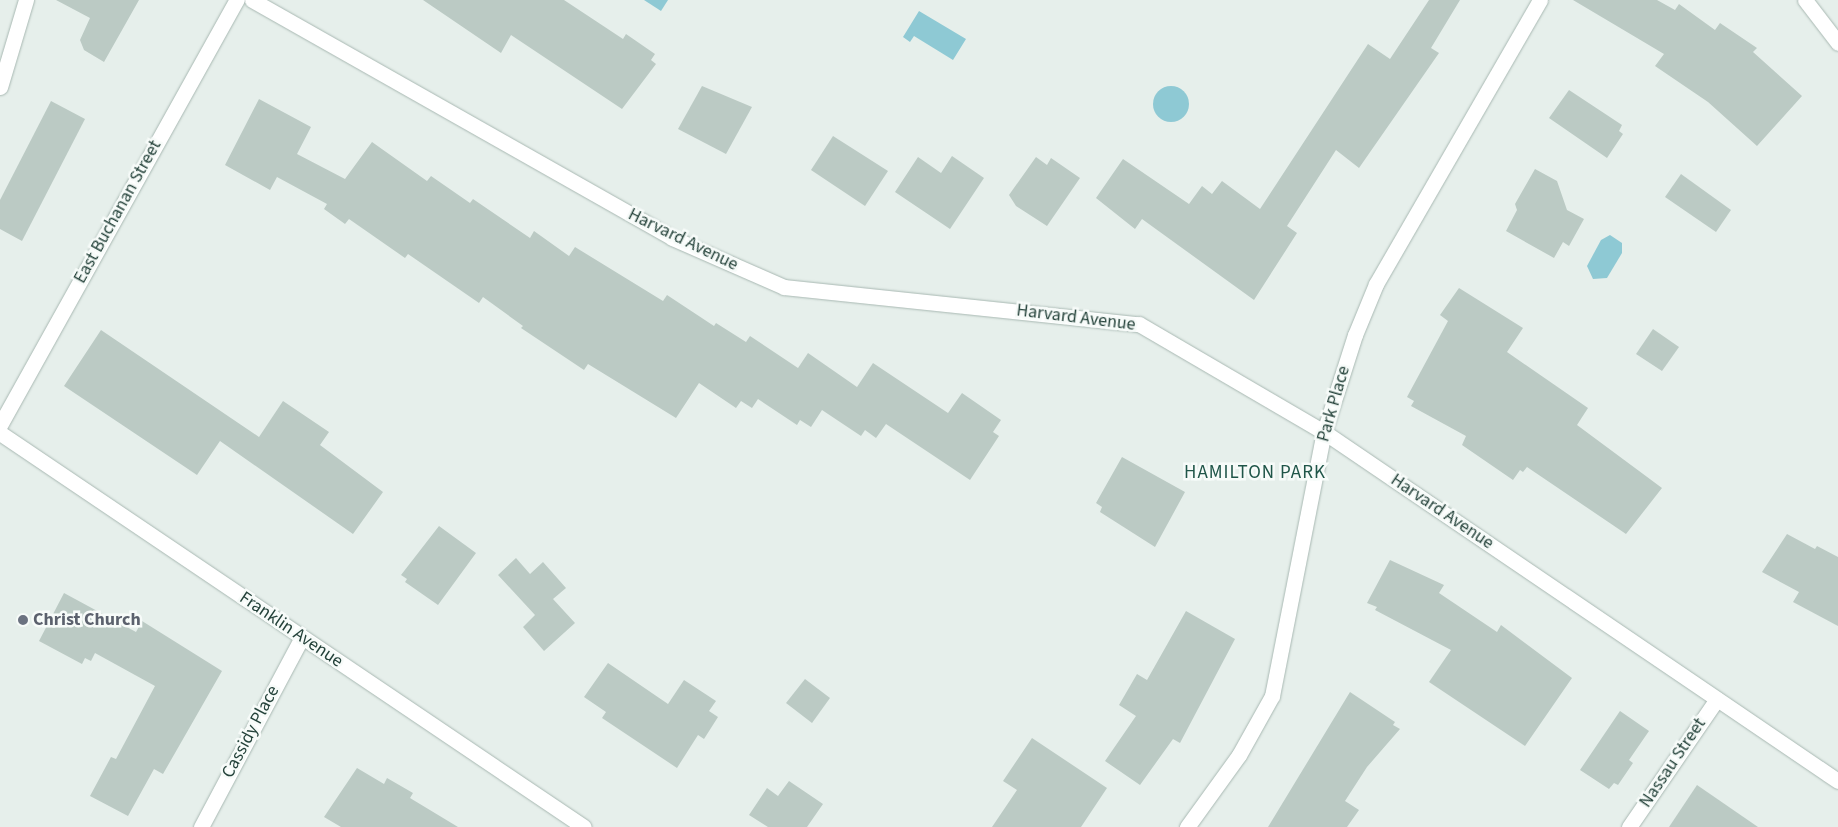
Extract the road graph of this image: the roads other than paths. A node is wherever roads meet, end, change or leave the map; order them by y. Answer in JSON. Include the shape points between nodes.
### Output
{"nodes":[{"id":1,"x":26,"y":0,"type":"edge"},
{"id":2,"x":237,"y":0,"type":"edge"},
{"id":3,"x":252,"y":0,"type":"edge"},
{"id":4,"x":1540,"y":0,"type":"edge"},
{"id":5,"x":1805,"y":0,"type":"edge"},
{"id":6,"x":1838,"y":43,"type":"edge"},
{"id":7,"x":0,"y":87,"type":"edge"},
{"id":8,"x":0,"y":425,"type":"edge"},
{"id":9,"x":0,"y":432,"type":"edge"},
{"id":10,"x":1324,"y":432,"type":"junction"},
{"id":11,"x":302,"y":637,"type":"junction"},
{"id":12,"x":1717,"y":699,"type":"junction"},
{"id":13,"x":1838,"y":781,"type":"edge"},
{"id":14,"x":201,"y":827,"type":"edge"},
{"id":15,"x":584,"y":827,"type":"edge"},
{"id":16,"x":1187,"y":827,"type":"edge"},
{"id":17,"x":1629,"y":827,"type":"edge"}],
"edges":[{"from":1,"to":7,"type":"street"},
{"from":2,"to":8,"type":"street","name":"East Buchanan Street"},
{"from":3,"to":10,"type":"street","name":"Harvard Avenue","via":[[672,238],[784,287],[1139,324]]},
{"from":4,"to":10,"type":"street","name":"Park Place","via":[[1376,284],[1355,335]]},
{"from":5,"to":6,"type":"street"},
{"from":9,"to":11,"type":"street","name":"Franklin Avenue"},
{"from":10,"to":12,"type":"street","name":"Harvard Avenue"},
{"from":10,"to":16,"type":"street","name":"Park Place","via":[[1272,696],[1239,755]]},
{"from":11,"to":14,"type":"street","name":"Cassidy Place"},
{"from":11,"to":15,"type":"street","name":"Franklin Avenue"},
{"from":12,"to":13,"type":"street","name":"Harvard Avenue"},
{"from":12,"to":17,"type":"street","name":"Nassau Street"}]}
